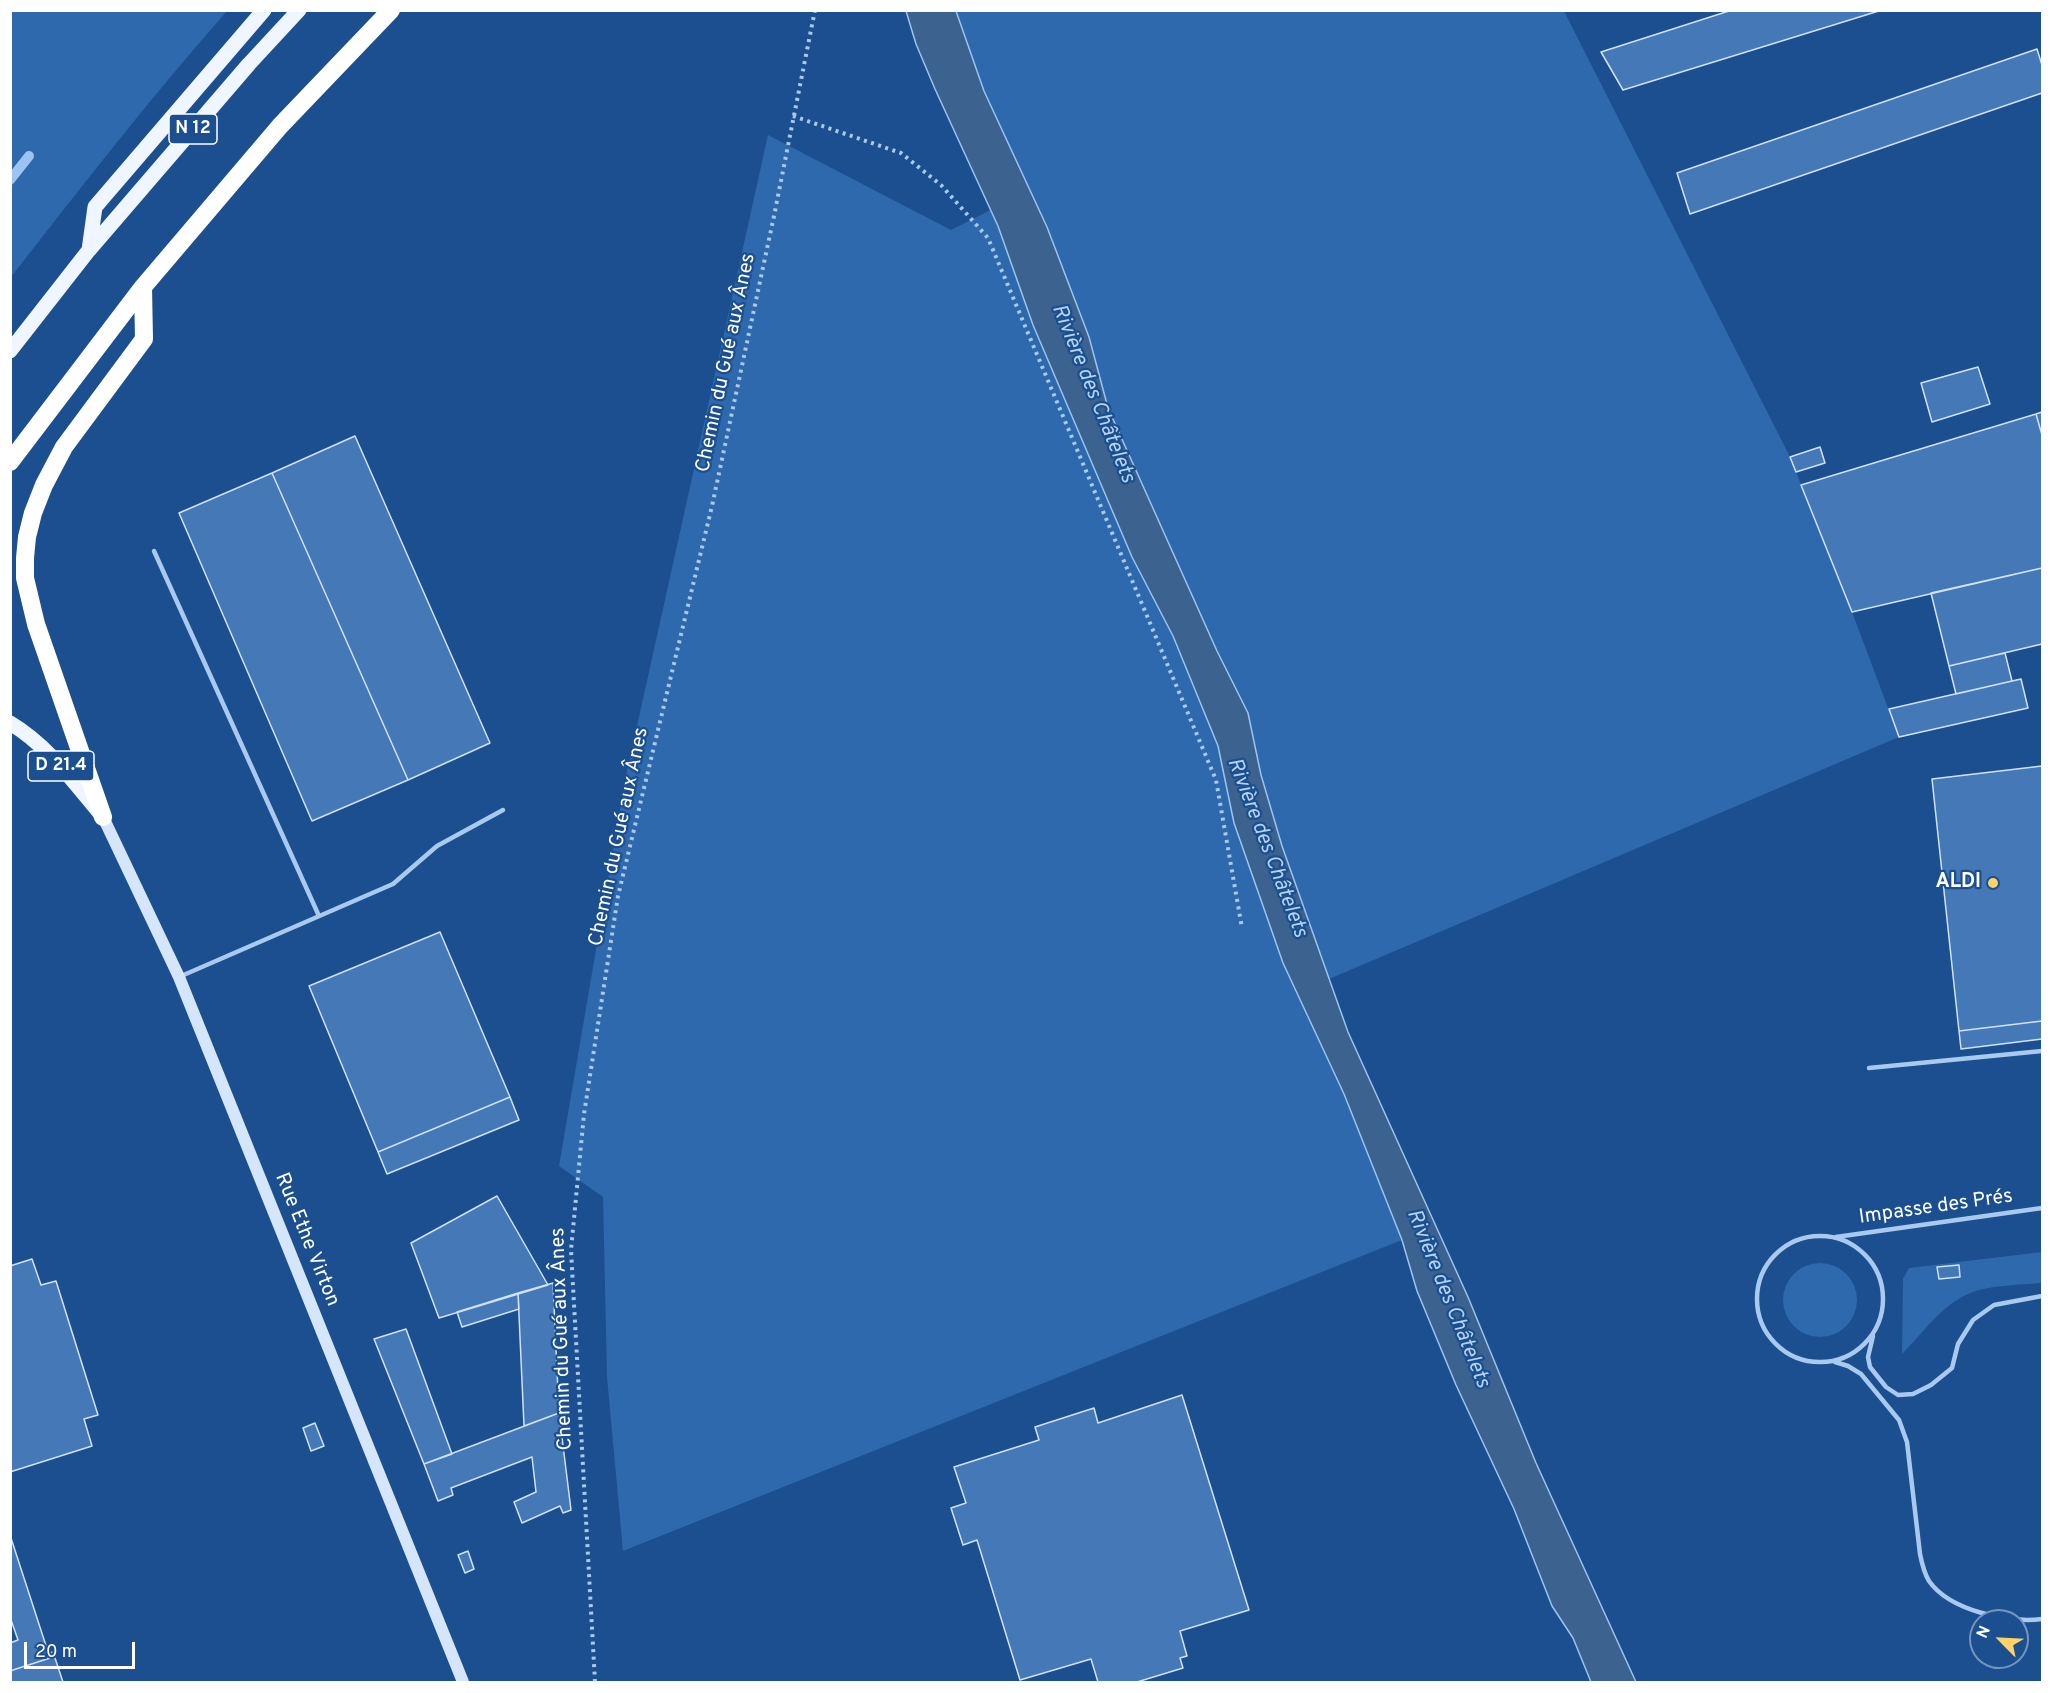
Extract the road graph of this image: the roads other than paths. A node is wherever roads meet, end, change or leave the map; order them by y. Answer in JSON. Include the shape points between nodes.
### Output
{"nodes":[{"id":1,"x":264,"y":10,"type":"edge"},
{"id":2,"x":299,"y":10,"type":"edge"},
{"id":3,"x":391,"y":10,"type":"edge"},
{"id":4,"x":89,"y":250,"type":"junction"},
{"id":5,"x":143,"y":287,"type":"junction"},
{"id":6,"x":10,"y":351,"type":"edge"},
{"id":7,"x":10,"y":462,"type":"edge"},
{"id":8,"x":154,"y":550,"type":"dead end"},
{"id":9,"x":10,"y":723,"type":"edge"},
{"id":10,"x":503,"y":810,"type":"dead end"},
{"id":11,"x":103,"y":817,"type":"junction"},
{"id":12,"x":319,"y":916,"type":"junction"},
{"id":13,"x":179,"y":977,"type":"junction"},
{"id":14,"x":2043,"y":1051,"type":"edge"},
{"id":15,"x":1869,"y":1068,"type":"dead end"},
{"id":16,"x":2043,"y":1208,"type":"edge"},
{"id":17,"x":1833,"y":1237,"type":"junction"},
{"id":18,"x":2043,"y":1296,"type":"edge"},
{"id":19,"x":1876,"y":1328,"type":"junction"},
{"id":20,"x":1832,"y":1361,"type":"junction"},
{"id":21,"x":2043,"y":1619,"type":"edge"},
{"id":22,"x":463,"y":1683,"type":"edge"}],
"edges":[{"from":1,"to":4,"type":"main road","via":[[95,207]]},
{"from":2,"to":4,"type":"main road","number":"N 12"},
{"from":3,"to":5,"type":"highway","via":[[280,126]]},
{"from":4,"to":6,"type":"main road","number":"N 12"},
{"from":5,"to":7,"type":"highway"},
{"from":5,"to":11,"type":"highway","number":"D 21.4","via":[[144,339],[64,447],[33,513],[25,558],[25,578],[36,624]]},
{"from":8,"to":12,"type":"lane"},
{"from":9,"to":11,"type":"main road","number":"D 21.4","via":[[41,745]]},
{"from":10,"to":12,"type":"lane","via":[[437,846],[393,884]]},
{"from":11,"to":13,"type":"main road","name":"Rue Ethe Virton","number":"D 21.4"},
{"from":12,"to":13,"type":"lane"},
{"from":13,"to":22,"type":"main road","name":"Rue Ethe Virton","number":"D 21.4"},
{"from":14,"to":15,"type":"lane"},
{"from":16,"to":17,"type":"lane","name":"Impasse des Prés"},
{"from":17,"to":19,"type":"lane","name":"Impasse des Prés","via":[[1853,1245],[1868,1258],[1879,1276],[1884,1296]]},
{"from":17,"to":20,"type":"lane","name":"Impasse des Prés","via":[[1812,1236],[1792,1243],[1775,1256],[1763,1273],[1757,1293],[1759,1314],[1767,1334],[1782,1349],[1800,1359]]},
{"from":18,"to":19,"type":"lane","via":[[1994,1305],[1973,1320],[1958,1344],[1952,1368],[1913,1394],[1898,1395],[1870,1367],[1869,1347]]},
{"from":19,"to":20,"type":"lane","name":"Impasse des Prés","via":[[1858,1350]]},
{"from":20,"to":21,"type":"lane","via":[[1861,1374],[1899,1420],[1907,1442],[1923,1570],[1930,1582],[1941,1593],[1974,1610],[2009,1620]]}]}
